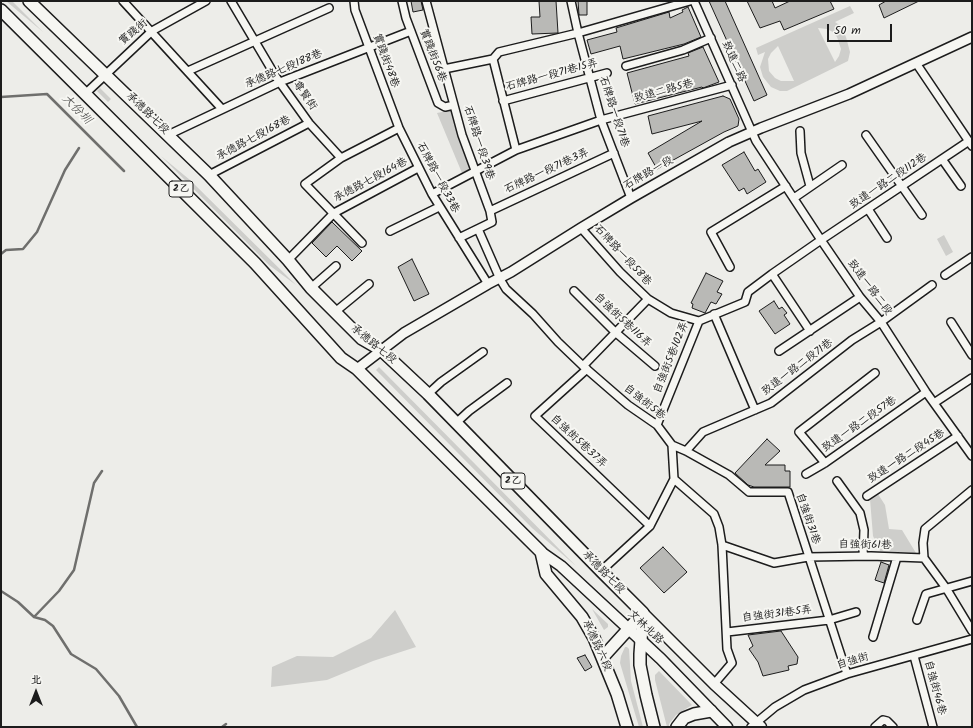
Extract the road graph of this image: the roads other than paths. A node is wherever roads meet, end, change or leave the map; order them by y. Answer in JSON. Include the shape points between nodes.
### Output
{"nodes":[{"id":1,"x":29,"y":1,"type":"edge"},
{"id":2,"x":123,"y":1,"type":"edge"},
{"id":3,"x":206,"y":1,"type":"edge"},
{"id":4,"x":231,"y":1,"type":"edge"},
{"id":5,"x":354,"y":1,"type":"edge"},
{"id":6,"x":402,"y":1,"type":"edge"},
{"id":7,"x":426,"y":1,"type":"edge"},
{"id":8,"x":571,"y":1,"type":"edge"},
{"id":9,"x":690,"y":1,"type":"edge"},
{"id":10,"x":694,"y":1,"type":"edge"},
{"id":11,"x":330,"y":8,"type":"dead end"},
{"id":12,"x":1,"y":10,"type":"edge"},
{"id":13,"x":152,"y":31,"type":"junction"},
{"id":14,"x":411,"y":31,"type":"junction"},
{"id":15,"x":578,"y":32,"type":"junction"},
{"id":16,"x":972,"y":37,"type":"edge"},
{"id":17,"x":711,"y":38,"type":"junction"},
{"id":18,"x":255,"y":42,"type":"junction"},
{"id":19,"x":368,"y":47,"type":"junction"},
{"id":20,"x":493,"y":59,"type":"junction"},
{"id":21,"x":916,"y":63,"type":"junction"},
{"id":22,"x":626,"y":66,"type":"dead end"},
{"id":23,"x":444,"y":69,"type":"junction"},
{"id":24,"x":188,"y":71,"type":"junction"},
{"id":25,"x":105,"y":73,"type":"junction"},
{"id":26,"x":607,"y":73,"type":"dead end"},
{"id":27,"x":590,"y":78,"type":"junction"},
{"id":28,"x":280,"y":82,"type":"junction"},
{"id":29,"x":732,"y":85,"type":"junction"},
{"id":30,"x":85,"y":94,"type":"junction"},
{"id":31,"x":503,"y":100,"type":"junction"},
{"id":32,"x":454,"y":105,"type":"junction"},
{"id":33,"x":222,"y":109,"type":"junction"},
{"id":34,"x":601,"y":120,"type":"junction"},
{"id":35,"x":309,"y":123,"type":"junction"},
{"id":36,"x":399,"y":128,"type":"junction"},
{"id":37,"x":800,"y":131,"type":"dead end"},
{"id":38,"x":752,"y":132,"type":"junction"},
{"id":39,"x":168,"y":135,"type":"junction"},
{"id":40,"x":866,"y":135,"type":"dead end"},
{"id":41,"x":970,"y":143,"type":"edge"},
{"id":42,"x":516,"y":150,"type":"junction"},
{"id":43,"x":614,"y":153,"type":"junction"},
{"id":44,"x":341,"y":158,"type":"junction"},
{"id":45,"x":942,"y":159,"type":"junction"},
{"id":46,"x":842,"y":165,"type":"dead end"},
{"id":47,"x":418,"y":168,"type":"junction"},
{"id":48,"x":475,"y":172,"type":"junction"},
{"id":49,"x":209,"y":175,"type":"junction"},
{"id":50,"x":786,"y":186,"type":"junction"},
{"id":51,"x":810,"y":186,"type":"junction"},
{"id":52,"x":902,"y":186,"type":"junction"},
{"id":53,"x":961,"y":186,"type":"dead end"},
{"id":54,"x":432,"y":194,"type":"junction"},
{"id":55,"x":631,"y":198,"type":"junction"},
{"id":56,"x":794,"y":198,"type":"junction"},
{"id":57,"x":439,"y":207,"type":"junction"},
{"id":58,"x":868,"y":209,"type":"junction"},
{"id":59,"x":490,"y":211,"type":"junction"},
{"id":60,"x":334,"y":214,"type":"junction"},
{"id":61,"x":922,"y":215,"type":"dead end"},
{"id":62,"x":581,"y":228,"type":"junction"},
{"id":63,"x":478,"y":229,"type":"junction"},
{"id":64,"x":390,"y":231,"type":"dead end"},
{"id":65,"x":459,"y":238,"type":"junction"},
{"id":66,"x":887,"y":238,"type":"dead end"},
{"id":67,"x":820,"y":240,"type":"junction"},
{"id":68,"x":362,"y":243,"type":"dead end"},
{"id":69,"x":972,"y":257,"type":"edge"},
{"id":70,"x":288,"y":260,"type":"junction"},
{"id":71,"x":336,"y":266,"type":"dead end"},
{"id":72,"x":730,"y":267,"type":"dead end"},
{"id":73,"x":772,"y":274,"type":"junction"},
{"id":74,"x":945,"y":275,"type":"dead end"},
{"id":75,"x":500,"y":279,"type":"junction"},
{"id":76,"x":369,"y":284,"type":"dead end"},
{"id":77,"x":488,"y":284,"type":"junction"},
{"id":78,"x":932,"y":284,"type":"dead end"},
{"id":79,"x":311,"y":288,"type":"junction"},
{"id":80,"x":574,"y":291,"type":"dead end"},
{"id":81,"x":860,"y":297,"type":"junction"},
{"id":82,"x":648,"y":299,"type":"junction"},
{"id":83,"x":335,"y":312,"type":"junction"},
{"id":84,"x":714,"y":314,"type":"junction"},
{"id":85,"x":699,"y":321,"type":"junction"},
{"id":86,"x":881,"y":322,"type":"junction"},
{"id":87,"x":951,"y":322,"type":"dead end"},
{"id":88,"x":810,"y":330,"type":"junction"},
{"id":89,"x":615,"y":332,"type":"junction"},
{"id":90,"x":382,"y":350,"type":"junction"},
{"id":91,"x":779,"y":351,"type":"dead end"},
{"id":92,"x":483,"y":352,"type":"dead end"},
{"id":93,"x":972,"y":354,"type":"edge"},
{"id":94,"x":655,"y":366,"type":"dead end"},
{"id":95,"x":585,"y":368,"type":"junction"},
{"id":96,"x":358,"y":369,"type":"junction"},
{"id":97,"x":875,"y":373,"type":"dead end"},
{"id":98,"x":972,"y":378,"type":"edge"},
{"id":99,"x":507,"y":383,"type":"dead end"},
{"id":100,"x":926,"y":392,"type":"junction"},
{"id":101,"x":428,"y":394,"type":"junction"},
{"id":102,"x":934,"y":403,"type":"junction"},
{"id":103,"x":755,"y":410,"type":"junction"},
{"id":104,"x":456,"y":423,"type":"junction"},
{"id":105,"x":657,"y":425,"type":"junction"},
{"id":106,"x":958,"y":436,"type":"junction"},
{"id":107,"x":672,"y":445,"type":"junction"},
{"id":108,"x":686,"y":451,"type":"junction"},
{"id":109,"x":972,"y":456,"type":"edge"},
{"id":110,"x":825,"y":463,"type":"junction"},
{"id":111,"x":806,"y":474,"type":"dead end"},
{"id":112,"x":674,"y":479,"type":"junction"},
{"id":113,"x":836,"y":481,"type":"dead end"},
{"id":114,"x":972,"y":490,"type":"edge"},
{"id":115,"x":867,"y":496,"type":"dead end"},
{"id":116,"x":650,"y":526,"type":"junction"},
{"id":117,"x":722,"y":545,"type":"junction"},
{"id":118,"x":541,"y":552,"type":"junction"},
{"id":119,"x":863,"y":556,"type":"junction"},
{"id":120,"x":808,"y":557,"type":"junction"},
{"id":121,"x":897,"y":557,"type":"junction"},
{"id":122,"x":924,"y":558,"type":"junction"},
{"id":123,"x":600,"y":571,"type":"junction"},
{"id":124,"x":972,"y":581,"type":"edge"},
{"id":125,"x":946,"y":588,"type":"junction"},
{"id":126,"x":856,"y":612,"type":"dead end"},
{"id":127,"x":643,"y":613,"type":"junction"},
{"id":128,"x":829,"y":620,"type":"junction"},
{"id":129,"x":916,"y":620,"type":"dead end"},
{"id":130,"x":628,"y":628,"type":"junction"},
{"id":131,"x":972,"y":631,"type":"edge"},
{"id":132,"x":727,"y":632,"type":"junction"},
{"id":133,"x":873,"y":637,"type":"dead end"},
{"id":134,"x":972,"y":640,"type":"edge"},
{"id":135,"x":641,"y":641,"type":"junction"},
{"id":136,"x":914,"y":656,"type":"junction"},
{"id":137,"x":602,"y":657,"type":"junction"},
{"id":138,"x":847,"y":674,"type":"junction"},
{"id":139,"x":714,"y":684,"type":"junction"},
{"id":140,"x":712,"y":711,"type":"junction"},
{"id":141,"x":756,"y":725,"type":"edge"},
{"id":142,"x":627,"y":727,"type":"edge"},
{"id":143,"x":654,"y":727,"type":"edge"},
{"id":144,"x":678,"y":727,"type":"edge"},
{"id":145,"x":727,"y":727,"type":"edge"},
{"id":146,"x":875,"y":727,"type":"edge"},
{"id":147,"x":893,"y":727,"type":"edge"},
{"id":148,"x":932,"y":727,"type":"edge"}],
"edges":[{"from":1,"to":25,"type":"main road","name":"承德路七段","number":"2乙"},
{"from":2,"to":13,"type":"street"},
{"from":3,"to":13,"type":"street","name":"實踐街"},
{"from":4,"to":18,"type":"street","name":"尊賢街"},
{"from":5,"to":19,"type":"street","name":"實踐街48巷"},
{"from":6,"to":14,"type":"street","name":"實踐街56巷"},
{"from":7,"to":23,"type":"street","name":"石牌路一段39巷"},
{"from":8,"to":15,"type":"street","name":"石牌路一段71巷"},
{"from":9,"to":15,"type":"street"},
{"from":10,"to":17,"type":"street","name":"致遠二路"},
{"from":11,"to":18,"type":"street"},
{"from":12,"to":30,"type":"main road","number":"2乙"},
{"from":13,"to":24,"type":"street"},
{"from":13,"to":25,"type":"street","name":"實踐街"},
{"from":14,"to":19,"type":"street","name":"承德路七段188巷"},
{"from":14,"to":32,"type":"street","name":"實踐街56巷","via":[[438,103],[445,107]]},
{"from":15,"to":20,"type":"street","via":[[499,52]]},
{"from":15,"to":27,"type":"street","name":"石牌路一段71巷"},
{"from":16,"to":21,"type":"street","name":"石牌路一段"},
{"from":17,"to":22,"type":"street","via":[[683,50]]},
{"from":17,"to":29,"type":"street","name":"致遠二路"},
{"from":18,"to":24,"type":"street"},
{"from":18,"to":28,"type":"street","name":"尊賢街"},
{"from":19,"to":28,"type":"street","name":"承德路七段188巷"},
{"from":19,"to":36,"type":"street","name":"實踐街48巷"},
{"from":20,"to":23,"type":"street"},
{"from":20,"to":31,"type":"street"},
{"from":21,"to":38,"type":"street","name":"石牌路一段","via":[[849,94]]},
{"from":21,"to":41,"type":"street"},
{"from":23,"to":32,"type":"street","name":"石牌路一段39巷"},
{"from":24,"to":33,"type":"street"},
{"from":25,"to":30,"type":"street","name":"實踐街"},
{"from":25,"to":39,"type":"main road","name":"承德路七段","number":"2乙"},
{"from":26,"to":27,"type":"street","name":"石牌路一段71巷15弄"},
{"from":27,"to":31,"type":"street","name":"石牌路一段71巷15弄"},
{"from":27,"to":34,"type":"street","name":"石牌路一段71巷"},
{"from":28,"to":33,"type":"street","name":"承德路七段188巷"},
{"from":28,"to":35,"type":"street","name":"尊賢街"},
{"from":29,"to":34,"type":"street","name":"致遠二路5巷"},
{"from":29,"to":38,"type":"street","name":"致遠二路"},
{"from":30,"to":96,"type":"main road","number":"2乙","via":[[255,263],[341,358]]},
{"from":31,"to":42,"type":"street"},
{"from":32,"to":48,"type":"street","name":"石牌路一段39巷"},
{"from":33,"to":39,"type":"street","name":"承德路七段188巷"},
{"from":34,"to":42,"type":"street","name":"致遠二路5巷"},
{"from":34,"to":43,"type":"street","name":"石牌路一段71巷"},
{"from":35,"to":44,"type":"street","name":"尊賢街"},
{"from":35,"to":49,"type":"street","name":"承德路七段168巷"},
{"from":36,"to":44,"type":"street"},
{"from":36,"to":47,"type":"street","name":"石牌路一段33巷"},
{"from":37,"to":51,"type":"street","via":[[801,153]]},
{"from":38,"to":50,"type":"street","name":"致遠一路二段"},
{"from":38,"to":55,"type":"street","name":"石牌路一段","via":[[729,142]]},
{"from":39,"to":49,"type":"main road","name":"承德路七段","number":"2乙"},
{"from":40,"to":52,"type":"street"},
{"from":41,"to":45,"type":"street","name":"致遠一路二段112巷"},
{"from":42,"to":48,"type":"street","name":"致遠二路5巷"},
{"from":43,"to":55,"type":"street","name":"石牌路一段71巷"},
{"from":43,"to":59,"type":"street","name":"石牌路一段71巷3弄"},
{"from":44,"to":60,"type":"street","via":[[305,184]]},
{"from":45,"to":52,"type":"street","name":"致遠一路二段112巷"},
{"from":45,"to":53,"type":"street"},
{"from":46,"to":51,"type":"street"},
{"from":47,"to":54,"type":"street","name":"石牌路一段33巷"},
{"from":47,"to":60,"type":"street","name":"承德路七段164巷"},
{"from":48,"to":54,"type":"street","name":"致遠二路5巷"},
{"from":48,"to":59,"type":"street","name":"石牌路一段39巷"},
{"from":49,"to":70,"type":"main road","name":"承德路七段","number":"2乙"},
{"from":50,"to":56,"type":"street","name":"致遠一路二段"},
{"from":50,"to":72,"type":"street","via":[[712,232]]},
{"from":51,"to":56,"type":"street"},
{"from":52,"to":58,"type":"street","name":"致遠一路二段112巷"},
{"from":52,"to":61,"type":"street"},
{"from":54,"to":57,"type":"street","name":"石牌路一段33巷"},
{"from":55,"to":62,"type":"street","name":"石牌路一段"},
{"from":56,"to":67,"type":"street","name":"致遠一路二段"},
{"from":57,"to":64,"type":"street"},
{"from":57,"to":65,"type":"street","name":"石牌路一段33巷"},
{"from":58,"to":66,"type":"street"},
{"from":58,"to":67,"type":"street","name":"致遠一路二段112巷"},
{"from":59,"to":63,"type":"street","via":[[492,222]]},
{"from":60,"to":68,"type":"street"},
{"from":60,"to":70,"type":"street","name":"承德路七段164巷"},
{"from":62,"to":75,"type":"street","name":"石牌路一段"},
{"from":62,"to":82,"type":"street","name":"石牌路一段58巷"},
{"from":63,"to":65,"type":"street"},
{"from":63,"to":75,"type":"street"},
{"from":65,"to":77,"type":"street","name":"石牌路一段33巷"},
{"from":67,"to":73,"type":"street","name":"致遠一路二段112巷"},
{"from":67,"to":81,"type":"street","name":"致遠一路二段"},
{"from":69,"to":74,"type":"street"},
{"from":70,"to":79,"type":"main road","name":"承德路七段","number":"2乙"},
{"from":71,"to":79,"type":"street"},
{"from":73,"to":84,"type":"street","name":"致遠一路二段112巷","via":[[748,292],[745,302]]},
{"from":73,"to":88,"type":"street"},
{"from":75,"to":77,"type":"street","name":"石牌路一段"},
{"from":75,"to":95,"type":"street","name":"自強街5巷","via":[[506,289],[534,314]]},
{"from":76,"to":83,"type":"street"},
{"from":77,"to":90,"type":"street","name":"石牌路一段","via":[[404,333]]},
{"from":78,"to":86,"type":"street","name":"致遠一路二段71巷"},
{"from":79,"to":83,"type":"main road","name":"承德路七段","number":"2乙"},
{"from":80,"to":89,"type":"street","name":"自強街5巷116弄"},
{"from":81,"to":86,"type":"street","name":"致遠一路二段"},
{"from":81,"to":88,"type":"street"},
{"from":82,"to":85,"type":"street","name":"石牌路一段58巷","via":[[671,313]]},
{"from":82,"to":89,"type":"street"},
{"from":83,"to":90,"type":"main road","name":"承德路七段","number":"2乙","via":[[362,339]]},
{"from":84,"to":85,"type":"street"},
{"from":84,"to":103,"type":"street"},
{"from":85,"to":105,"type":"street","name":"自強街5巷102弄"},
{"from":86,"to":100,"type":"street","name":"致遠一路二段"},
{"from":86,"to":103,"type":"street","name":"致遠一路二段71巷","via":[[852,340],[771,403]]},
{"from":87,"to":93,"type":"street"},
{"from":88,"to":91,"type":"street"},
{"from":89,"to":94,"type":"street","name":"自強街5巷116弄"},
{"from":89,"to":95,"type":"street"},
{"from":90,"to":96,"type":"street","name":"石牌路一段"},
{"from":90,"to":101,"type":"main road","name":"承德路七段","number":"2乙"},
{"from":92,"to":101,"type":"street"},
{"from":95,"to":105,"type":"street","name":"自強街5巷","via":[[628,406]]},
{"from":95,"to":116,"type":"street","name":"自強街5巷37弄","via":[[535,416]]},
{"from":96,"to":118,"type":"main road","number":"2乙"},
{"from":97,"to":110,"type":"street","via":[[799,432]]},
{"from":98,"to":102,"type":"street"},
{"from":99,"to":104,"type":"street"},
{"from":100,"to":102,"type":"street","name":"致遠一路二段"},
{"from":100,"to":110,"type":"street","name":"致遠一路二段57巷"},
{"from":101,"to":104,"type":"main road","name":"承德路七段","number":"2乙"},
{"from":102,"to":106,"type":"street","name":"致遠一路二段"},
{"from":103,"to":108,"type":"street","name":"致遠一路二段71巷","via":[[703,432]]},
{"from":104,"to":123,"type":"main road","name":"承德路七段","number":"2乙"},
{"from":105,"to":107,"type":"street","name":"自強街5巷"},
{"from":106,"to":109,"type":"street","name":"致遠一路二段"},
{"from":106,"to":115,"type":"street","name":"致遠一路二段45巷"},
{"from":107,"to":108,"type":"street","name":"自強街31巷"},
{"from":107,"to":112,"type":"street"},
{"from":108,"to":120,"type":"street","name":"自強街31巷","via":[[729,475],[749,492],[788,492]]},
{"from":110,"to":111,"type":"street","name":"致遠一路二段57巷"},
{"from":112,"to":116,"type":"street"},
{"from":112,"to":117,"type":"street","via":[[714,514]]},
{"from":113,"to":119,"type":"street","via":[[860,514],[864,530]]},
{"from":114,"to":122,"type":"street","via":[[925,529]]},
{"from":116,"to":123,"type":"street"},
{"from":117,"to":120,"type":"street","name":"自強街61巷","via":[[774,563]]},
{"from":117,"to":132,"type":"street"},
{"from":118,"to":130,"type":"main road","name":"文林北路","via":[[561,566]]},
{"from":118,"to":137,"type":"main road","name":"承德路六段","via":[[546,574],[582,617]]},
{"from":119,"to":120,"type":"street","name":"自強街61巷"},
{"from":119,"to":121,"type":"street","name":"自強街61巷"},
{"from":120,"to":128,"type":"street","name":"自強街31巷"},
{"from":121,"to":122,"type":"street","name":"自強街61巷"},
{"from":121,"to":133,"type":"street"},
{"from":122,"to":125,"type":"street"},
{"from":123,"to":127,"type":"main road","name":"承德路七段","number":"2乙"},
{"from":124,"to":125,"type":"street"},
{"from":125,"to":129,"type":"street","via":[[926,594]]},
{"from":125,"to":131,"type":"street"},
{"from":126,"to":128,"type":"street","name":"自強街31巷5弄"},
{"from":127,"to":130,"type":"main road"},
{"from":127,"to":135,"type":"main road"},
{"from":127,"to":139,"type":"main road","name":"文林北路"},
{"from":128,"to":132,"type":"street","name":"自強街31巷5弄"},
{"from":128,"to":138,"type":"street","name":"自強街31巷"},
{"from":130,"to":135,"type":"main road","name":"文林北路"},
{"from":130,"to":137,"type":"main road"},
{"from":132,"to":139,"type":"street","via":[[727,648],[732,664]]},
{"from":134,"to":136,"type":"street","name":"自強街"},
{"from":135,"to":140,"type":"main road","name":"文林北路"},
{"from":135,"to":143,"type":"main road","via":[[640,665]]},
{"from":136,"to":138,"type":"street","name":"自強街"},
{"from":136,"to":148,"type":"street","name":"自強街46巷"},
{"from":137,"to":142,"type":"main road","name":"承德路六段"},
{"from":138,"to":141,"type":"street","name":"自強街","via":[[804,690],[775,707]]},
{"from":139,"to":141,"type":"main road","name":"文林北路"},
{"from":140,"to":144,"type":"main road","via":[[684,718]]},
{"from":140,"to":145,"type":"main road","name":"文林北路"},
{"from":146,"to":147,"type":"street","via":[[883,720]]}]}
